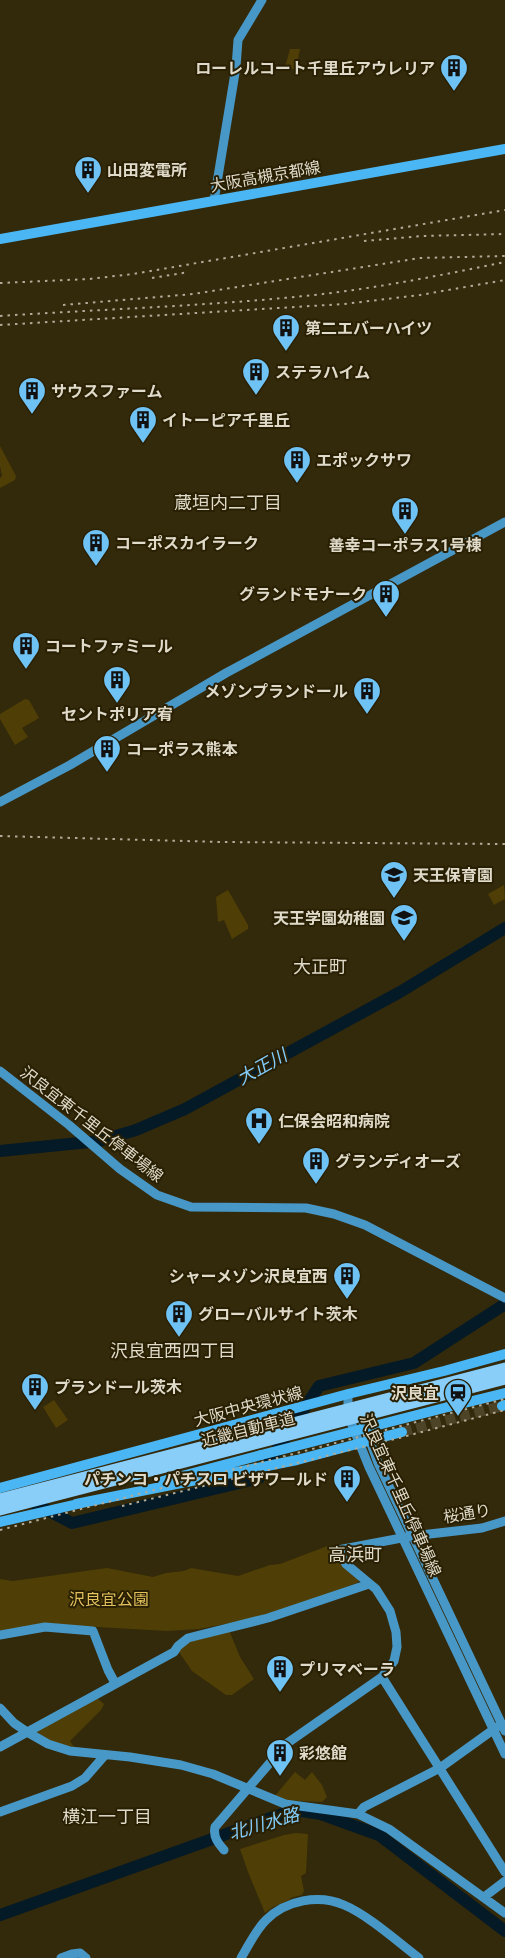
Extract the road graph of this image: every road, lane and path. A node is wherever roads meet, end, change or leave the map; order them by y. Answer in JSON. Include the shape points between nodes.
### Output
{"nodes":[{"id":1,"x":262,"y":0,"type":"edge"},
{"id":2,"x":505,"y":149,"type":"edge"},
{"id":3,"x":214,"y":200,"type":"junction"},
{"id":4,"x":0,"y":239,"type":"edge"},
{"id":5,"x":505,"y":522,"type":"edge"},
{"id":6,"x":0,"y":802,"type":"edge"},
{"id":7,"x":0,"y":1071,"type":"edge"},
{"id":8,"x":505,"y":1298,"type":"edge"},
{"id":9,"x":505,"y":1354,"type":"edge"},
{"id":10,"x":505,"y":1368,"type":"edge"},
{"id":11,"x":505,"y":1379,"type":"edge"},
{"id":12,"x":505,"y":1393,"type":"edge"},
{"id":13,"x":348,"y":1394,"type":"junction"},
{"id":14,"x":402,"y":1432,"type":"tunnel mouth"},
{"id":15,"x":370,"y":1442,"type":"junction"},
{"id":16,"x":359,"y":1445,"type":"junction"},
{"id":17,"x":0,"y":1488,"type":"edge"},
{"id":18,"x":0,"y":1499,"type":"edge"},
{"id":19,"x":76,"y":1504,"type":"junction"},
{"id":20,"x":0,"y":1510,"type":"edge"},
{"id":21,"x":505,"y":1521,"type":"edge"},
{"id":22,"x":0,"y":1522,"type":"edge"},
{"id":23,"x":408,"y":1536,"type":"junction"},
{"id":24,"x":369,"y":1584,"type":"junction"},
{"id":25,"x":0,"y":1635,"type":"edge"},
{"id":26,"x":382,"y":1678,"type":"junction"},
{"id":27,"x":115,"y":1683,"type":"junction"},
{"id":28,"x":0,"y":1708,"type":"edge"},
{"id":29,"x":501,"y":1726,"type":"edge"},
{"id":30,"x":27,"y":1732,"type":"junction"},
{"id":31,"x":0,"y":1747,"type":"edge"},
{"id":32,"x":505,"y":1754,"type":"edge"},
{"id":33,"x":105,"y":1755,"type":"junction"},
{"id":34,"x":440,"y":1768,"type":"junction"},
{"id":35,"x":249,"y":1788,"type":"junction"},
{"id":36,"x":0,"y":1812,"type":"edge"},
{"id":37,"x":358,"y":1814,"type":"junction"},
{"id":38,"x":224,"y":1850,"type":"dead end"},
{"id":39,"x":505,"y":1872,"type":"edge"},
{"id":40,"x":505,"y":1881,"type":"edge"},
{"id":41,"x":484,"y":1897,"type":"junction"},
{"id":42,"x":505,"y":1913,"type":"edge"},
{"id":43,"x":61,"y":1958,"type":"edge"},
{"id":44,"x":86,"y":1958,"type":"edge"},
{"id":45,"x":241,"y":1958,"type":"edge"},
{"id":46,"x":419,"y":1958,"type":"edge"}],
"edges":[{"from":1,"to":3,"type":"street","via":[[238,40]]},
{"from":2,"to":3,"type":"main road","name":"大阪高槻京都線"},
{"from":3,"to":4,"type":"main road","name":"大阪高槻京都線"},
{"from":5,"to":6,"type":"street","via":[[226,673],[70,765]]},
{"from":7,"to":8,"type":"street","name":"沢良宜東千里丘停車場線","via":[[157,1195],[191,1207],[306,1208],[334,1214],[364,1225]]},
{"from":9,"to":13,"type":"main road","name":"大阪中央環状線"},
{"from":10,"to":18,"type":"highway","name":"近畿自動車道","bridge":true},
{"from":11,"to":20,"type":"highway","name":"近畿自動車道","bridge":true},
{"from":12,"to":19,"type":"main road","bridge":true},
{"from":13,"to":15,"type":"street","name":"沢良宜東千里丘停車場線","via":[[359,1411]]},
{"from":13,"to":16,"type":"street","name":"沢良宜東千里丘停車場線","via":[[348,1414]]},
{"from":13,"to":17,"type":"main road","name":"大阪中央環状線"},
{"from":14,"to":15,"type":"main road"},
{"from":15,"to":16,"type":"main road"},
{"from":15,"to":23,"type":"street","name":"沢良宜東千里丘停車場線"},
{"from":16,"to":19,"type":"main road"},
{"from":16,"to":23,"type":"street","name":"沢良宜東千里丘停車場線"},
{"from":19,"to":22,"type":"main road"},
{"from":21,"to":23,"type":"street","name":"桜通り","via":[[482,1528]]},
{"from":23,"to":24,"type":"street","name":"桜通り","via":[[338,1550],[346,1564]]},
{"from":23,"to":29,"type":"street","name":"沢良宜東千里丘停車場線"},
{"from":24,"to":26,"type":"street","via":[[390,1611],[396,1632],[394,1661]]},
{"from":24,"to":27,"type":"street","via":[[268,1618],[188,1638],[174,1652]]},
{"from":25,"to":27,"type":"street","via":[[45,1627],[93,1631]]},
{"from":26,"to":34,"type":"street"},
{"from":26,"to":35,"type":"street","via":[[286,1744]]},
{"from":27,"to":30,"type":"street"},
{"from":28,"to":30,"type":"street"},
{"from":29,"to":32,"type":"street","name":"沢良宜東千里丘停車場線"},
{"from":29,"to":34,"type":"street"},
{"from":30,"to":31,"type":"street"},
{"from":30,"to":33,"type":"street","via":[[70,1751]]},
{"from":33,"to":35,"type":"street","via":[[181,1765]]},
{"from":33,"to":36,"type":"street","via":[[85,1778],[72,1786]]},
{"from":34,"to":37,"type":"street","via":[[364,1807]]},
{"from":34,"to":39,"type":"street"},
{"from":35,"to":37,"type":"street","via":[[285,1804]]},
{"from":35,"to":38,"type":"street","via":[[215,1827],[215,1837]]},
{"from":37,"to":41,"type":"street","via":[[389,1829]]},
{"from":40,"to":41,"type":"street"},
{"from":41,"to":42,"type":"street"},
{"from":43,"to":44,"type":"street","via":[[80,1953]]},
{"from":45,"to":46,"type":"street","via":[[260,1927],[273,1914],[297,1902],[318,1900],[345,1905]]}]}
